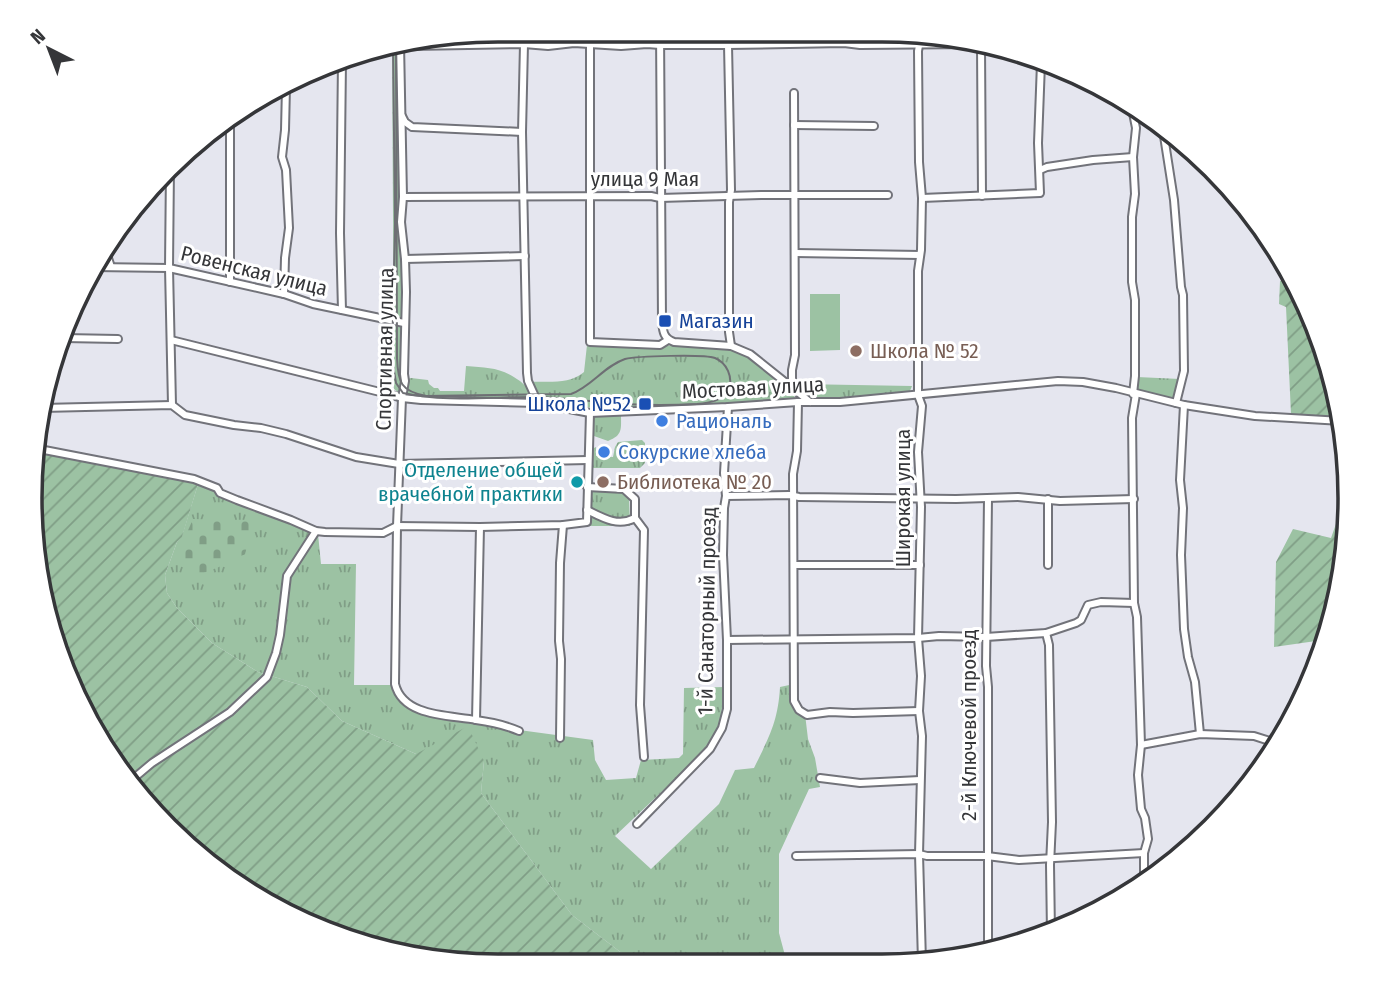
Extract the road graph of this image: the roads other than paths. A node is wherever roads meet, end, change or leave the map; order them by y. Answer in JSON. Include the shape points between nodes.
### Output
{"nodes":[{"id":1,"x":660,"y":42,"type":"edge"},
{"id":2,"x":524,"y":44,"type":"junction"},
{"id":3,"x":920,"y":44,"type":"joint"},
{"id":4,"x":444,"y":45,"type":"edge"},
{"id":5,"x":590,"y":45,"type":"junction"},
{"id":6,"x":728,"y":45,"type":"junction"},
{"id":7,"x":660,"y":46,"type":"junction"},
{"id":8,"x":402,"y":53,"type":"edge"},
{"id":9,"x":985,"y":54,"type":"edge"},
{"id":10,"x":342,"y":70,"type":"edge"},
{"id":11,"x":1041,"y":71,"type":"edge"},
{"id":12,"x":794,"y":93,"type":"dead end"},
{"id":13,"x":286,"y":94,"type":"edge"},
{"id":14,"x":402,"y":114,"type":"junction"},
{"id":15,"x":1134,"y":118,"type":"edge"},
{"id":16,"x":794,"y":125,"type":"junction"},
{"id":17,"x":874,"y":126,"type":"dead end"},
{"id":18,"x":230,"y":129,"type":"edge"},
{"id":19,"x":522,"y":132,"type":"junction"},
{"id":20,"x":1165,"y":140,"type":"edge"},
{"id":21,"x":1133,"y":157,"type":"junction"},
{"id":22,"x":1040,"y":170,"type":"junction"},
{"id":23,"x":170,"y":182,"type":"edge"},
{"id":24,"x":794,"y":195,"type":"junction"},
{"id":25,"x":888,"y":195,"type":"dead end"},
{"id":26,"x":730,"y":196,"type":"junction"},
{"id":27,"x":982,"y":196,"type":"junction"},
{"id":28,"x":403,"y":197,"type":"junction"},
{"id":29,"x":525,"y":197,"type":"junction"},
{"id":30,"x":590,"y":197,"type":"junction"},
{"id":31,"x":660,"y":198,"type":"junction"},
{"id":32,"x":922,"y":198,"type":"junction"},
{"id":33,"x":795,"y":253,"type":"junction"},
{"id":34,"x":920,"y":255,"type":"junction"},
{"id":35,"x":525,"y":256,"type":"junction"},
{"id":36,"x":405,"y":259,"type":"junction"},
{"id":37,"x":109,"y":261,"type":"edge"},
{"id":38,"x":105,"y":267,"type":"edge"},
{"id":39,"x":111,"y":267,"type":"junction"},
{"id":40,"x":169,"y":268,"type":"junction"},
{"id":41,"x":230,"y":282,"type":"junction"},
{"id":42,"x":284,"y":294,"type":"junction"},
{"id":43,"x":342,"y":310,"type":"junction"},
{"id":44,"x":404,"y":323,"type":"junction"},
{"id":45,"x":71,"y":338,"type":"edge"},
{"id":46,"x":118,"y":339,"type":"dead end"},
{"id":47,"x":170,"y":340,"type":"junction"},
{"id":48,"x":671,"y":341,"type":"junction"},
{"id":49,"x":731,"y":346,"type":"junction"},
{"id":50,"x":792,"y":387,"type":"junction"},
{"id":51,"x":1135,"y":394,"type":"junction"},
{"id":52,"x":918,"y":395,"type":"junction"},
{"id":53,"x":402,"y":398,"type":"junction"},
{"id":54,"x":798,"y":402,"type":"junction"},
{"id":55,"x":810,"y":402,"type":"junction"},
{"id":56,"x":538,"y":403,"type":"junction"},
{"id":57,"x":1180,"y":404,"type":"junction"},
{"id":58,"x":172,"y":405,"type":"junction"},
{"id":59,"x":728,"y":407,"type":"junction"},
{"id":60,"x":51,"y":408,"type":"edge"},
{"id":61,"x":590,"y":413,"type":"junction"},
{"id":62,"x":1331,"y":420,"type":"edge"},
{"id":63,"x":45,"y":450,"type":"edge"},
{"id":64,"x":588,"y":460,"type":"junction"},
{"id":65,"x":399,"y":464,"type":"junction"},
{"id":66,"x":587,"y":487,"type":"junction"},
{"id":67,"x":726,"y":496,"type":"junction"},
{"id":68,"x":793,"y":496,"type":"junction"},
{"id":69,"x":920,"y":498,"type":"junction"},
{"id":70,"x":988,"y":499,"type":"junction"},
{"id":71,"x":1048,"y":499,"type":"junction"},
{"id":72,"x":1134,"y":499,"type":"junction"},
{"id":73,"x":587,"y":510,"type":"junction"},
{"id":74,"x":635,"y":518,"type":"junction"},
{"id":75,"x":563,"y":525,"type":"junction"},
{"id":76,"x":397,"y":526,"type":"junction"},
{"id":77,"x":480,"y":527,"type":"junction"},
{"id":78,"x":316,"y":531,"type":"junction"},
{"id":79,"x":794,"y":565,"type":"junction"},
{"id":80,"x":920,"y":565,"type":"junction"},
{"id":81,"x":1048,"y":565,"type":"dead end"},
{"id":82,"x":1134,"y":603,"type":"junction"},
{"id":83,"x":1046,"y":633,"type":"junction"},
{"id":84,"x":986,"y":637,"type":"junction"},
{"id":85,"x":794,"y":638,"type":"junction"},
{"id":86,"x":918,"y":638,"type":"junction"},
{"id":87,"x":727,"y":640,"type":"junction"},
{"id":88,"x":919,"y":711,"type":"junction"},
{"id":89,"x":476,"y":720,"type":"junction"},
{"id":90,"x":519,"y":731,"type":"dead end"},
{"id":91,"x":1200,"y":734,"type":"junction"},
{"id":92,"x":559,"y":737,"type":"dead end"},
{"id":93,"x":1268,"y":740,"type":"edge"},
{"id":94,"x":1141,"y":745,"type":"junction"},
{"id":95,"x":644,"y":757,"type":"dead end"},
{"id":96,"x":136,"y":776,"type":"edge"},
{"id":97,"x":820,"y":778,"type":"dead end"},
{"id":98,"x":920,"y":780,"type":"junction"},
{"id":99,"x":637,"y":824,"type":"dead end"},
{"id":100,"x":1144,"y":853,"type":"junction"},
{"id":101,"x":919,"y":854,"type":"junction"},
{"id":102,"x":796,"y":856,"type":"dead end"},
{"id":103,"x":987,"y":856,"type":"junction"},
{"id":104,"x":1051,"y":859,"type":"junction"},
{"id":105,"x":1144,"y":871,"type":"edge"},
{"id":106,"x":1051,"y":921,"type":"edge"},
{"id":107,"x":988,"y":941,"type":"edge"},
{"id":108,"x":922,"y":952,"type":"edge"}],
"edges":[{"from":1,"to":7,"type":"street"},
{"from":2,"to":4,"type":"street"},
{"from":2,"to":5,"type":"street"},
{"from":2,"to":19,"type":"street"},
{"from":3,"to":6,"type":"street"},
{"from":3,"to":32,"type":"street","name":"Широкая улица"},
{"from":5,"to":7,"type":"street"},
{"from":5,"to":30,"type":"street"},
{"from":6,"to":7,"type":"street"},
{"from":6,"to":26,"type":"street"},
{"from":7,"to":31,"type":"street"},
{"from":8,"to":14,"type":"street","name":"Спортивная улица"},
{"from":9,"to":27,"type":"street"},
{"from":10,"to":43,"type":"street"},
{"from":11,"to":22,"type":"street"},
{"from":12,"to":16,"type":"street"},
{"from":13,"to":42,"type":"street","via":[[282,157],[289,228]]},
{"from":14,"to":19,"type":"street","via":[[412,127]]},
{"from":14,"to":28,"type":"street","name":"Спортивная улица"},
{"from":15,"to":21,"type":"street"},
{"from":16,"to":17,"type":"street"},
{"from":16,"to":24,"type":"street"},
{"from":18,"to":41,"type":"street"},
{"from":19,"to":29,"type":"street"},
{"from":20,"to":57,"type":"street","via":[[1184,295]]},
{"from":21,"to":22,"type":"street"},
{"from":21,"to":51,"type":"street"},
{"from":22,"to":27,"type":"street","via":[[1040,193]]},
{"from":23,"to":40,"type":"street"},
{"from":24,"to":25,"type":"street","name":"улица 9 Мая"},
{"from":24,"to":26,"type":"street","name":"улица 9 Мая"},
{"from":24,"to":33,"type":"street"},
{"from":26,"to":31,"type":"street","name":"улица 9 Мая"},
{"from":26,"to":49,"type":"street"},
{"from":27,"to":32,"type":"street"},
{"from":28,"to":29,"type":"street","name":"улица 9 Мая"},
{"from":28,"to":36,"type":"street","name":"Спортивная улица"},
{"from":29,"to":30,"type":"street","name":"улица 9 Мая"},
{"from":29,"to":35,"type":"street"},
{"from":30,"to":31,"type":"street","name":"улица 9 Мая"},
{"from":30,"to":48,"type":"street","via":[[590,342],[660,345]]},
{"from":31,"to":48,"type":"street","via":[[662,321],[664,335]]},
{"from":32,"to":34,"type":"street","name":"Широкая улица"},
{"from":33,"to":34,"type":"street"},
{"from":33,"to":50,"type":"street"},
{"from":34,"to":52,"type":"street","name":"Широкая улица"},
{"from":35,"to":36,"type":"street"},
{"from":35,"to":56,"type":"street","via":[[527,373]]},
{"from":36,"to":44,"type":"street","name":"Спортивная улица"},
{"from":37,"to":39,"type":"street"},
{"from":38,"to":39,"type":"street","name":"Ровенская улица"},
{"from":39,"to":40,"type":"street","name":"Ровенская улица"},
{"from":40,"to":41,"type":"street","name":"Ровенская улица"},
{"from":40,"to":47,"type":"street"},
{"from":41,"to":42,"type":"street","name":"Ровенская улица"},
{"from":42,"to":43,"type":"street","name":"Ровенская улица"},
{"from":43,"to":44,"type":"street","name":"Ровенская улица"},
{"from":44,"to":53,"type":"street","name":"Спортивная улица"},
{"from":45,"to":46,"type":"street"},
{"from":47,"to":53,"type":"street","name":"Мостовая улица"},
{"from":47,"to":58,"type":"street"},
{"from":48,"to":49,"type":"street"},
{"from":49,"to":50,"type":"street","via":[[750,354]]},
{"from":50,"to":55,"type":"street"},
{"from":51,"to":52,"type":"street","name":"Мостовая улица","via":[[1059,381]]},
{"from":51,"to":57,"type":"street","name":"Мостовая улица"},
{"from":51,"to":72,"type":"street"},
{"from":52,"to":55,"type":"street","name":"Мостовая улица"},
{"from":52,"to":69,"type":"street","name":"Широкая улица","via":[[922,406]]},
{"from":53,"to":56,"type":"street","name":"Мостовая улица"},
{"from":53,"to":65,"type":"street","name":"Спортивная улица"},
{"from":54,"to":55,"type":"street","name":"Мостовая улица"},
{"from":54,"to":59,"type":"street","name":"Мостовая улица"},
{"from":54,"to":68,"type":"street"},
{"from":56,"to":61,"type":"street","name":"Мостовая улица"},
{"from":57,"to":62,"type":"street","name":"Мостовая улица","via":[[1255,416]]},
{"from":57,"to":91,"type":"street","via":[[1184,629]]},
{"from":58,"to":60,"type":"street"},
{"from":58,"to":65,"type":"street","via":[[185,415],[261,428],[356,457]]},
{"from":59,"to":61,"type":"street","name":"Мостовая улица"},
{"from":59,"to":67,"type":"street","name":"1-й Санаторный проезд"},
{"from":61,"to":64,"type":"street"},
{"from":63,"to":78,"type":"street","via":[[194,478],[228,497]]},
{"from":64,"to":65,"type":"street"},
{"from":64,"to":66,"type":"street"},
{"from":65,"to":76,"type":"street","name":"Спортивная улица"},
{"from":66,"to":73,"type":"street"},
{"from":66,"to":74,"type":"street","via":[[624,489],[635,499]]},
{"from":67,"to":68,"type":"street"},
{"from":67,"to":87,"type":"street","name":"1-й Санаторный проезд"},
{"from":68,"to":69,"type":"street"},
{"from":68,"to":79,"type":"street"},
{"from":69,"to":70,"type":"street"},
{"from":69,"to":80,"type":"street","name":"Широкая улица"},
{"from":70,"to":71,"type":"street"},
{"from":70,"to":84,"type":"street","name":"2-й Ключевой проезд"},
{"from":71,"to":72,"type":"street"},
{"from":71,"to":81,"type":"street"},
{"from":72,"to":82,"type":"street"},
{"from":73,"to":74,"type":"street","via":[[613,522]]},
{"from":73,"to":75,"type":"street","via":[[587,522]]},
{"from":74,"to":95,"type":"street","via":[[644,530],[640,705]]},
{"from":75,"to":77,"type":"street"},
{"from":75,"to":92,"type":"street"},
{"from":76,"to":77,"type":"street"},
{"from":76,"to":78,"type":"street","via":[[383,533]]},
{"from":76,"to":89,"type":"street","name":"Спортивная улица","via":[[397,691],[431,714]]},
{"from":77,"to":89,"type":"street"},
{"from":78,"to":96,"type":"street","via":[[287,576],[280,635],[267,677],[230,712]]},
{"from":79,"to":80,"type":"street"},
{"from":79,"to":85,"type":"street"},
{"from":80,"to":86,"type":"street","name":"Широкая улица"},
{"from":82,"to":83,"type":"street","via":[[1088,605],[1081,620]]},
{"from":82,"to":94,"type":"street"},
{"from":83,"to":84,"type":"street"},
{"from":83,"to":104,"type":"street"},
{"from":84,"to":86,"type":"street"},
{"from":84,"to":103,"type":"street","name":"2-й Ключевой проезд"},
{"from":85,"to":86,"type":"street"},
{"from":85,"to":87,"type":"street"},
{"from":85,"to":88,"type":"street","via":[[794,701],[807,715]]},
{"from":86,"to":88,"type":"street","name":"Широкая улица"},
{"from":87,"to":99,"type":"street","name":"1-й Санаторный проезд","via":[[727,709],[722,728],[710,749]]},
{"from":88,"to":98,"type":"street","name":"Широкая улица"},
{"from":89,"to":90,"type":"street","name":"Спортивная улица"},
{"from":91,"to":93,"type":"street"},
{"from":91,"to":94,"type":"street"},
{"from":94,"to":100,"type":"street","via":[[1138,775],[1148,839]]},
{"from":97,"to":98,"type":"street","via":[[860,783]]},
{"from":98,"to":101,"type":"street","name":"Широкая улица"},
{"from":100,"to":104,"type":"street"},
{"from":100,"to":105,"type":"street"},
{"from":101,"to":102,"type":"street"},
{"from":101,"to":103,"type":"street"},
{"from":101,"to":108,"type":"street","name":"Широкая улица"},
{"from":103,"to":104,"type":"street"},
{"from":103,"to":107,"type":"street","name":"2-й Ключевой проезд"},
{"from":104,"to":106,"type":"street"}]}
